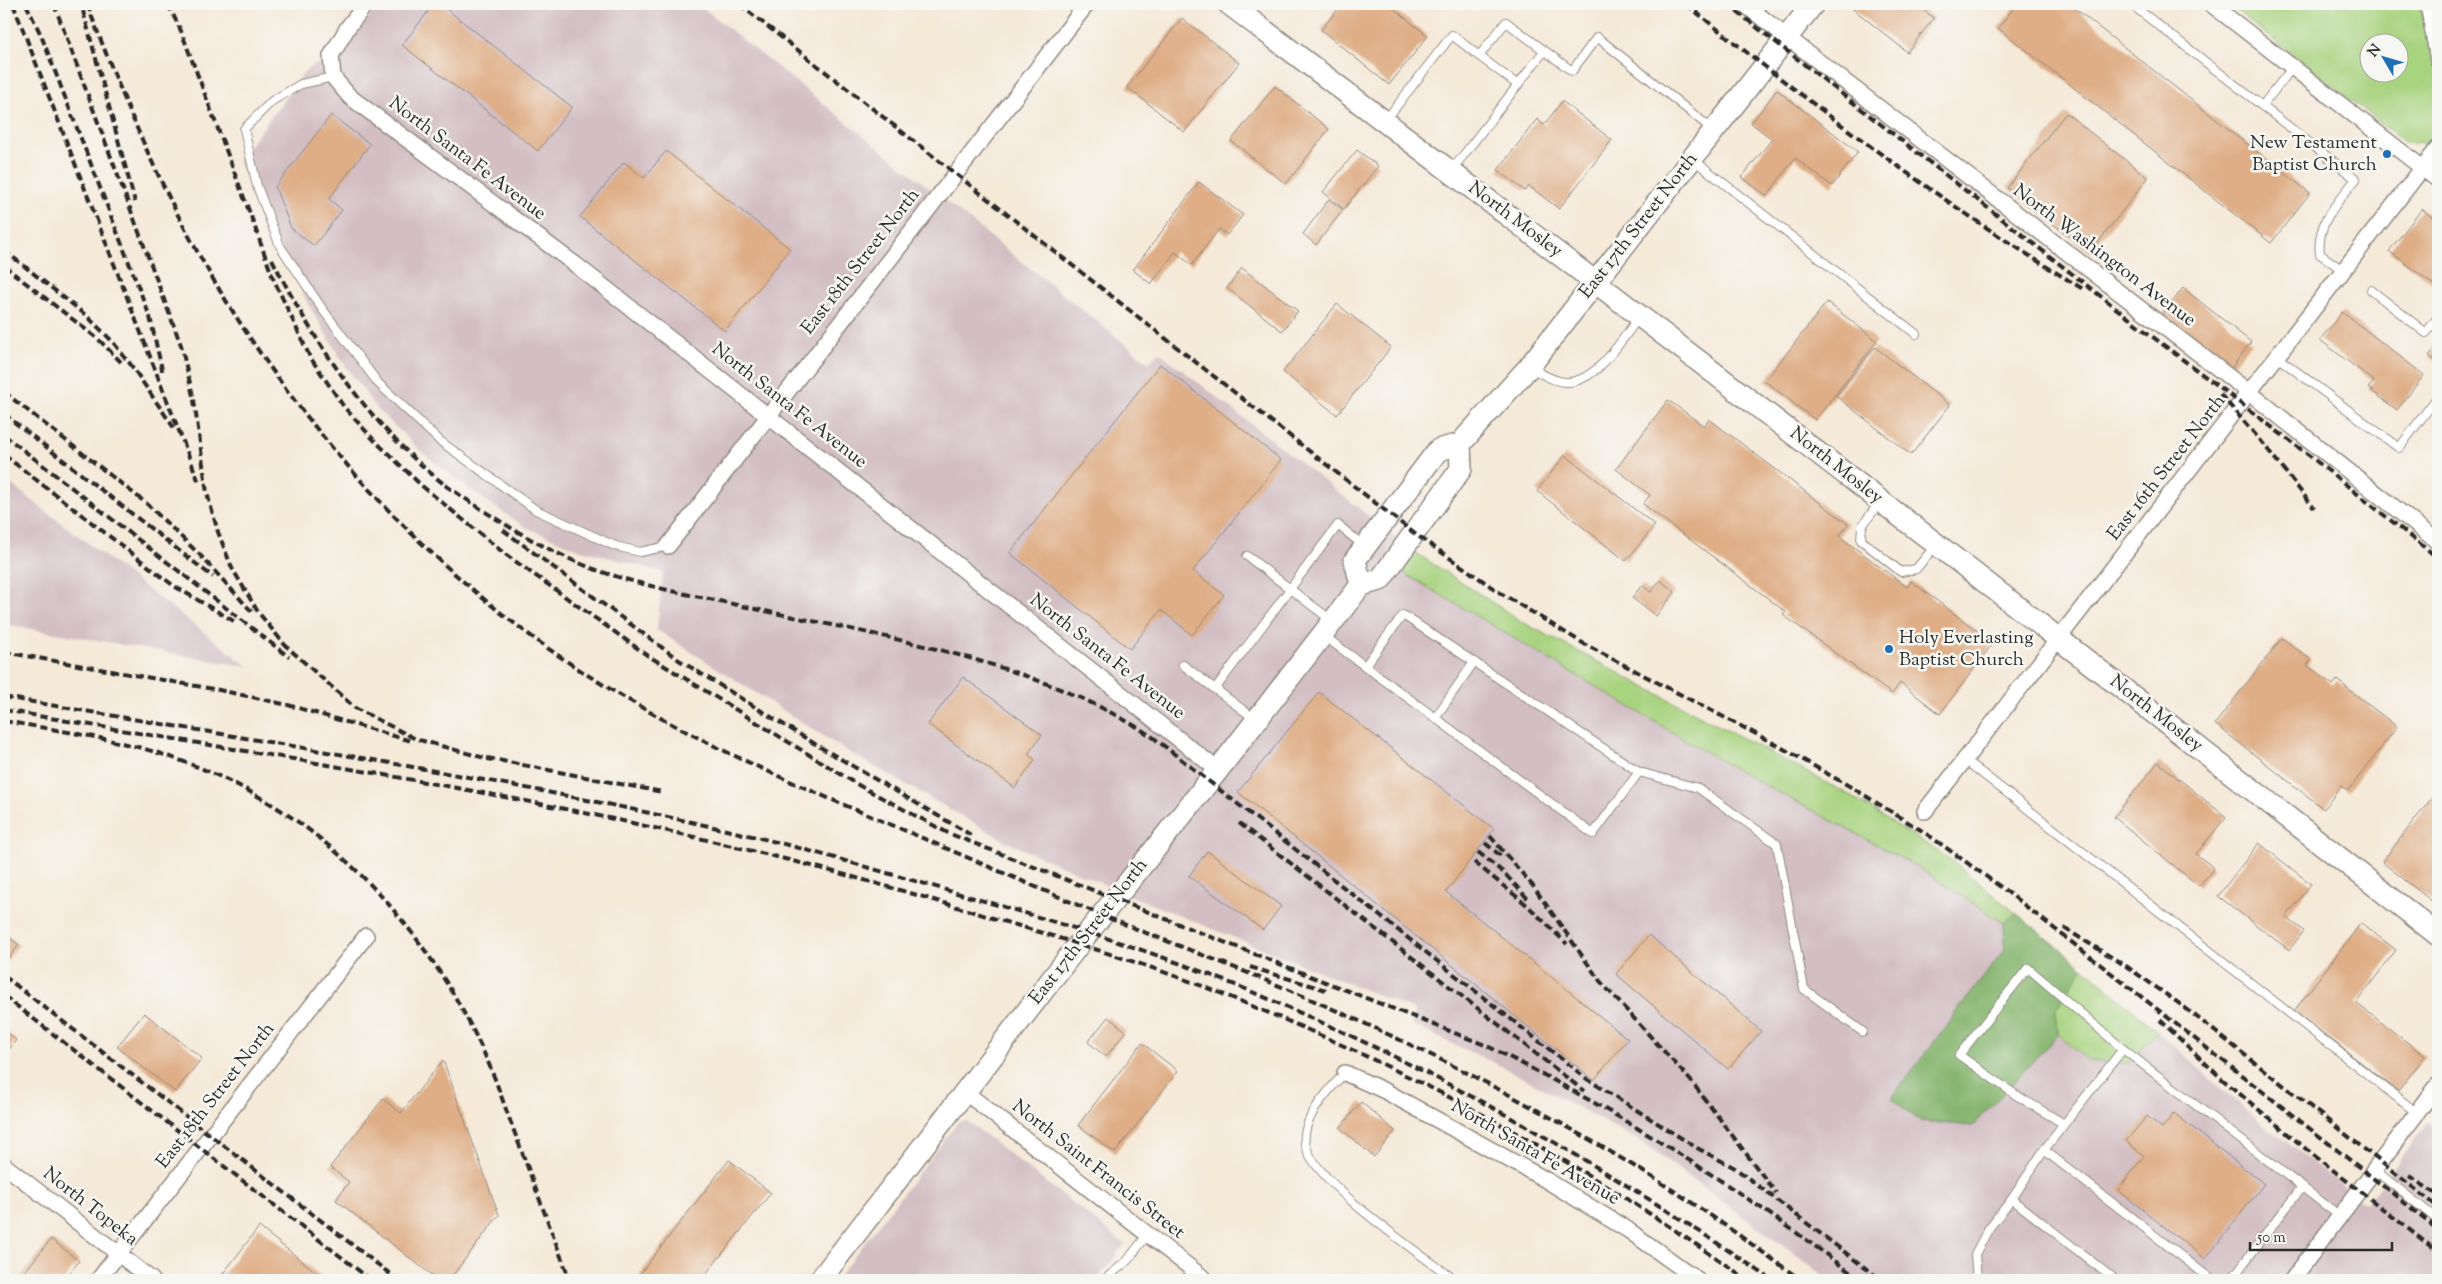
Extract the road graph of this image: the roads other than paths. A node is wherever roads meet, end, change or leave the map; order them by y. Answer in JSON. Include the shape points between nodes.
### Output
{"nodes":[{"id":1,"x":366,"y":4,"type":"edge"},
{"id":2,"x":1086,"y":4,"type":"edge"},
{"id":3,"x":1229,"y":4,"type":"edge"},
{"id":4,"x":1744,"y":4,"type":"edge"},
{"id":5,"x":1812,"y":4,"type":"edge"},
{"id":6,"x":2131,"y":4,"type":"edge"},
{"id":7,"x":2211,"y":4,"type":"edge"},
{"id":8,"x":2428,"y":4,"type":"edge"},
{"id":9,"x":1787,"y":37,"type":"junction"},
{"id":10,"x":1544,"y":51,"type":"junction"},
{"id":11,"x":1479,"y":56,"type":"junction"},
{"id":12,"x":2438,"y":60,"type":"edge"},
{"id":13,"x":2293,"y":68,"type":"junction"},
{"id":14,"x":334,"y":77,"type":"junction"},
{"id":15,"x":1518,"y":85,"type":"junction"},
{"id":16,"x":2262,"y":106,"type":"junction"},
{"id":17,"x":1385,"y":121,"type":"junction"},
{"id":18,"x":1714,"y":131,"type":"junction"},
{"id":19,"x":2438,"y":148,"type":"edge"},
{"id":20,"x":1692,"y":159,"type":"junction"},
{"id":21,"x":2423,"y":168,"type":"junction"},
{"id":22,"x":1450,"y":171,"type":"junction"},
{"id":23,"x":2438,"y":180,"type":"edge"},
{"id":24,"x":2344,"y":271,"type":"junction"},
{"id":25,"x":1596,"y":281,"type":"junction"},
{"id":26,"x":2370,"y":290,"type":"dead end"},
{"id":27,"x":1641,"y":316,"type":"junction"},
{"id":28,"x":2438,"y":317,"type":"edge"},
{"id":29,"x":1916,"y":334,"type":"dead end"},
{"id":30,"x":2277,"y":357,"type":"junction"},
{"id":31,"x":1529,"y":367,"type":"junction"},
{"id":32,"x":2250,"y":393,"type":"junction"},
{"id":33,"x":2438,"y":401,"type":"edge"},
{"id":34,"x":768,"y":415,"type":"junction"},
{"id":35,"x":1460,"y":444,"type":"junction"},
{"id":36,"x":1881,"y":501,"type":"junction"},
{"id":37,"x":2438,"y":542,"type":"edge"},
{"id":38,"x":1936,"y":543,"type":"junction"},
{"id":39,"x":668,"y":546,"type":"joint"},
{"id":40,"x":1364,"y":546,"type":"junction"},
{"id":41,"x":1247,"y":556,"type":"dead end"},
{"id":42,"x":1361,"y":585,"type":"junction"},
{"id":43,"x":1290,"y":590,"type":"junction"},
{"id":44,"x":1327,"y":628,"type":"junction"},
{"id":45,"x":2060,"y":639,"type":"junction"},
{"id":46,"x":1474,"y":662,"type":"junction"},
{"id":47,"x":1183,"y":665,"type":"dead end"},
{"id":48,"x":1365,"y":666,"type":"junction"},
{"id":49,"x":1215,"y":689,"type":"junction"},
{"id":50,"x":1435,"y":718,"type":"junction"},
{"id":51,"x":1256,"y":720,"type":"junction"},
{"id":52,"x":1965,"y":760,"type":"junction"},
{"id":53,"x":1218,"y":770,"type":"junction"},
{"id":54,"x":1639,"y":772,"type":"junction"},
{"id":55,"x":1925,"y":810,"type":"dead end"},
{"id":56,"x":2438,"y":935,"type":"edge"},
{"id":57,"x":366,"y":936,"type":"dead end"},
{"id":58,"x":1863,"y":1032,"type":"dead end"},
{"id":59,"x":2123,"y":1049,"type":"junction"},
{"id":60,"x":1346,"y":1073,"type":"joint"},
{"id":61,"x":2438,"y":1085,"type":"edge"},
{"id":62,"x":965,"y":1092,"type":"junction"},
{"id":63,"x":2417,"y":1113,"type":"junction"},
{"id":64,"x":2064,"y":1124,"type":"junction"},
{"id":65,"x":2044,"y":1150,"type":"junction"},
{"id":66,"x":4,"y":1165,"type":"edge"},
{"id":67,"x":2376,"y":1170,"type":"junction"},
{"id":68,"x":2302,"y":1187,"type":"junction"},
{"id":69,"x":2012,"y":1199,"type":"junction"},
{"id":70,"x":2341,"y":1217,"type":"junction"},
{"id":71,"x":2438,"y":1220,"type":"edge"},
{"id":72,"x":1148,"y":1234,"type":"junction"},
{"id":73,"x":119,"y":1254,"type":"junction"},
{"id":74,"x":98,"y":1280,"type":"edge"},
{"id":75,"x":152,"y":1280,"type":"edge"},
{"id":76,"x":820,"y":1280,"type":"edge"},
{"id":77,"x":1104,"y":1280,"type":"edge"},
{"id":78,"x":1206,"y":1280,"type":"edge"},
{"id":79,"x":1455,"y":1280,"type":"edge"},
{"id":80,"x":1698,"y":1280,"type":"edge"},
{"id":81,"x":1978,"y":1280,"type":"edge"},
{"id":82,"x":2115,"y":1280,"type":"edge"},
{"id":83,"x":2212,"y":1280,"type":"edge"},
{"id":84,"x":2231,"y":1280,"type":"edge"},
{"id":85,"x":2292,"y":1280,"type":"edge"}],
"edges":[{"from":1,"to":14,"type":"street","via":[[331,56]]},
{"from":2,"to":34,"type":"street","name":"East 18th Street North"},
{"from":3,"to":17,"type":"street","name":"North Mosley"},
{"from":4,"to":9,"type":"street","name":"North Washington Avenue"},
{"from":5,"to":9,"type":"street","name":"East 17th Street North"},
{"from":6,"to":16,"type":"lane"},
{"from":7,"to":13,"type":"street"},
{"from":8,"to":12,"type":"street"},
{"from":9,"to":18,"type":"street","name":"East 17th Street North"},
{"from":9,"to":32,"type":"street","name":"North Washington Avenue"},
{"from":10,"to":11,"type":"lane","via":[[1506,22]]},
{"from":10,"to":15,"type":"lane"},
{"from":10,"to":18,"type":"lane","via":[[1572,71],[1597,37]]},
{"from":11,"to":15,"type":"lane"},
{"from":11,"to":17,"type":"lane","via":[[1452,35]]},
{"from":13,"to":16,"type":"lane"},
{"from":13,"to":21,"type":"street"},
{"from":14,"to":34,"type":"street","name":"North Santa Fe Avenue","via":[[350,97],[576,265]]},
{"from":14,"to":39,"type":"lane","via":[[301,84],[272,101],[244,129],[257,186],[280,246],[323,310],[378,383],[440,441],[536,510],[615,546],[640,552]]},
{"from":15,"to":22,"type":"lane"},
{"from":16,"to":24,"type":"lane","via":[[2356,179],[2324,220],[2318,242],[2320,254]]},
{"from":17,"to":22,"type":"street","name":"North Mosley"},
{"from":18,"to":20,"type":"street","name":"East 17th Street North"},
{"from":19,"to":21,"type":"street","name":"East 16th Street North"},
{"from":20,"to":25,"type":"street","name":"East 17th Street North"},
{"from":20,"to":29,"type":"lane"},
{"from":21,"to":23,"type":"street"},
{"from":21,"to":24,"type":"street","name":"East 16th Street North"},
{"from":22,"to":25,"type":"street","name":"North Mosley"},
{"from":24,"to":30,"type":"street","name":"East 16th Street North"},
{"from":25,"to":27,"type":"street","name":"North Mosley"},
{"from":25,"to":31,"type":"street","name":"East 17th Street North"},
{"from":26,"to":28,"type":"lane","via":[[2426,333]]},
{"from":27,"to":31,"type":"lane","via":[[1596,371],[1581,380],[1565,382]]},
{"from":27,"to":36,"type":"street","name":"North Mosley"},
{"from":30,"to":32,"type":"street","name":"East 16th Street North"},
{"from":30,"to":33,"type":"lane","via":[[2399,448],[2436,399]]},
{"from":31,"to":35,"type":"street","name":"East 17th Street North"},
{"from":32,"to":37,"type":"street","name":"North Washington Avenue"},
{"from":32,"to":45,"type":"street","name":"East 16th Street North"},
{"from":34,"to":39,"type":"street","name":"East 18th Street North"},
{"from":34,"to":53,"type":"street","name":"North Santa Fe Avenue"},
{"from":35,"to":40,"type":"street","name":"East 17th Street North","via":[[1438,450]]},
{"from":35,"to":42,"type":"street","name":"East 17th Street North","via":[[1461,469],[1380,580]]},
{"from":36,"to":38,"type":"street","name":"North Mosley"},
{"from":36,"to":38,"type":"lane","via":[[1862,526],[1861,540],[1901,572],[1916,569]]},
{"from":38,"to":45,"type":"street","name":"North Mosley"},
{"from":40,"to":42,"type":"street","name":"East 17th Street North","via":[[1355,560]]},
{"from":40,"to":43,"type":"lane","via":[[1338,526]]},
{"from":41,"to":43,"type":"lane"},
{"from":42,"to":44,"type":"street","name":"East 17th Street North"},
{"from":43,"to":44,"type":"lane"},
{"from":43,"to":49,"type":"lane"},
{"from":44,"to":48,"type":"lane"},
{"from":44,"to":51,"type":"street","name":"East 17th Street North"},
{"from":45,"to":52,"type":"street","name":"East 16th Street North"},
{"from":45,"to":56,"type":"street","name":"North Mosley"},
{"from":46,"to":48,"type":"lane","via":[[1403,614]]},
{"from":46,"to":50,"type":"lane"},
{"from":46,"to":54,"type":"lane"},
{"from":47,"to":49,"type":"lane"},
{"from":48,"to":50,"type":"lane"},
{"from":49,"to":51,"type":"lane"},
{"from":50,"to":54,"type":"lane","via":[[1593,834]]},
{"from":51,"to":53,"type":"street","name":"East 17th Street North"},
{"from":52,"to":55,"type":"street","name":"East 16th Street North"},
{"from":52,"to":63,"type":"lane"},
{"from":53,"to":62,"type":"street","name":"East 17th Street North"},
{"from":54,"to":58,"type":"lane","via":[[1698,788],[1777,844],[1804,989]]},
{"from":57,"to":73,"type":"street","name":"East 18th Street North"},
{"from":59,"to":64,"type":"lane"},
{"from":59,"to":64,"type":"lane","via":[[2028,968],[1959,1055]]},
{"from":59,"to":68,"type":"lane"},
{"from":60,"to":79,"type":"lane","via":[[1317,1104],[1304,1142],[1309,1155],[1320,1171],[1360,1207]]},
{"from":60,"to":80,"type":"street","name":"North Santa Fe Avenue","via":[[1385,1091],[1546,1180],[1628,1230]]},
{"from":61,"to":63,"type":"street"},
{"from":62,"to":72,"type":"street","name":"North Saint Francis Street"},
{"from":62,"to":76,"type":"street","name":"East 17th Street North"},
{"from":63,"to":67,"type":"street"},
{"from":64,"to":65,"type":"lane"},
{"from":65,"to":69,"type":"lane"},
{"from":65,"to":83,"type":"lane"},
{"from":66,"to":73,"type":"street","name":"North Topeka"},
{"from":67,"to":70,"type":"street"},
{"from":67,"to":71,"type":"lane"},
{"from":68,"to":70,"type":"lane"},
{"from":68,"to":84,"type":"lane"},
{"from":69,"to":81,"type":"lane","via":[[1989,1228],[1975,1254]]},
{"from":69,"to":82,"type":"lane"},
{"from":70,"to":85,"type":"street"},
{"from":72,"to":77,"type":"lane","via":[[1127,1261]]},
{"from":72,"to":78,"type":"street","name":"North Saint Francis Street"},
{"from":73,"to":74,"type":"street","name":"East 18th Street North"},
{"from":73,"to":75,"type":"street","name":"North Topeka"}]}
